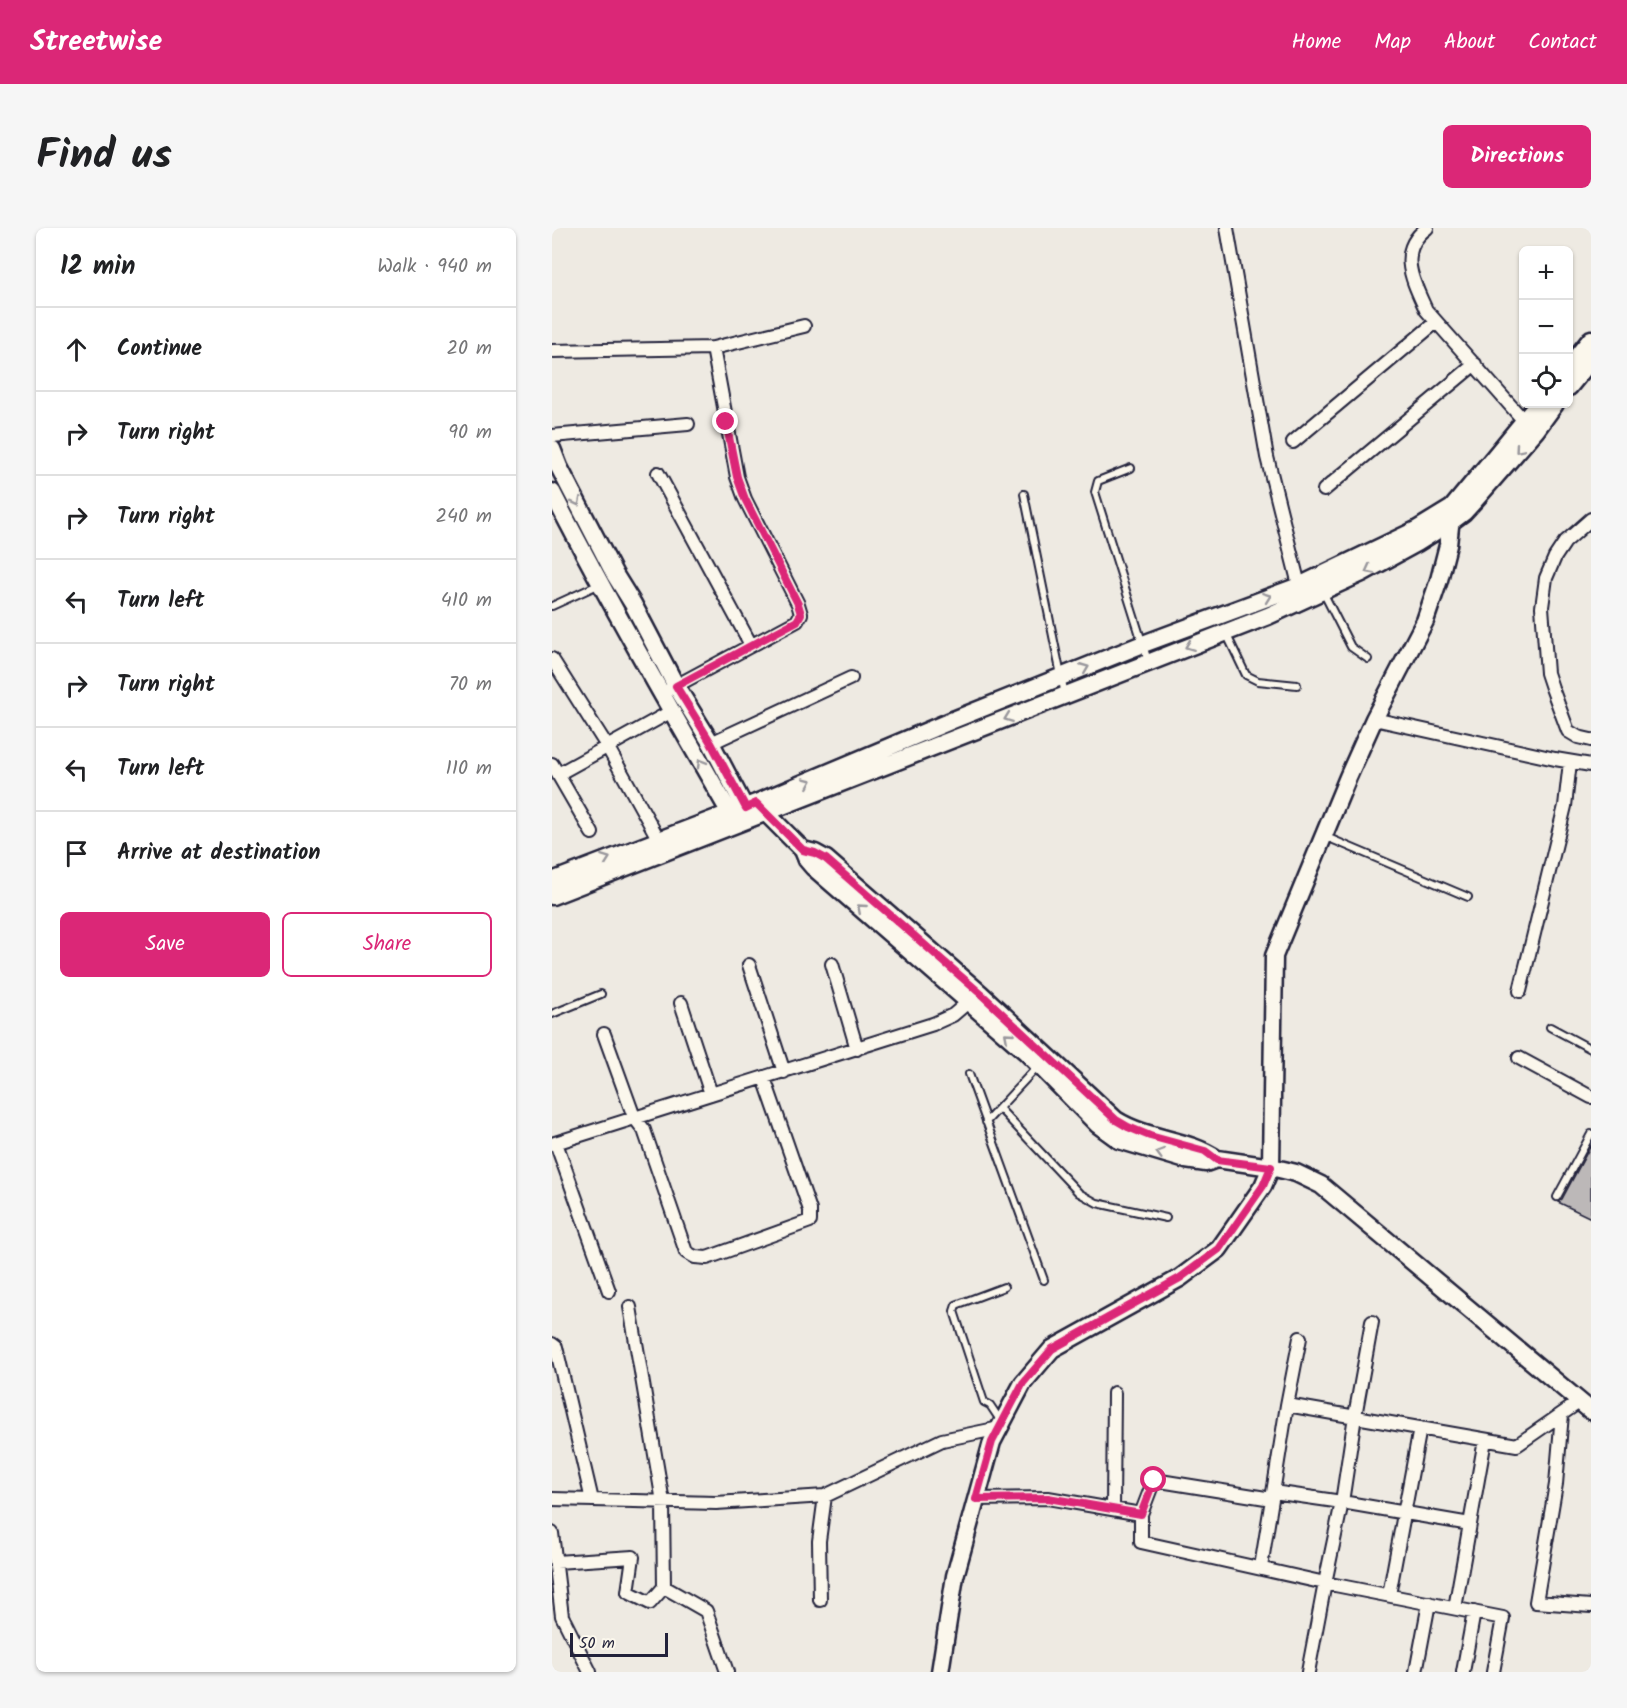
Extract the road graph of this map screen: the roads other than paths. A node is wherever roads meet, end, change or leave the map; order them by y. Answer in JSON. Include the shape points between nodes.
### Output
{"nodes":[{"id":1,"x":1227,"y":228,"type":"edge"},
{"id":2,"x":1427,"y":228,"type":"edge"},
{"id":3,"x":1436,"y":322,"type":"junction"},
{"id":4,"x":804,"y":326,"type":"dead end"},
{"id":5,"x":713,"y":348,"type":"junction"},
{"id":6,"x":1589,"y":349,"type":"edge"},
{"id":7,"x":552,"y":351,"type":"edge"},
{"id":8,"x":1573,"y":363,"type":"edge"},
{"id":9,"x":1475,"y":364,"type":"junction"},
{"id":10,"x":1573,"y":379,"type":"edge"},
{"id":11,"x":1535,"y":408,"type":"edge"},
{"id":12,"x":1552,"y":408,"type":"edge"},
{"id":13,"x":1525,"y":422,"type":"junction"},
{"id":14,"x":688,"y":424,"type":"dead end"},
{"id":15,"x":552,"y":436,"type":"edge"},
{"id":16,"x":1293,"y":442,"type":"dead end"},
{"id":17,"x":553,"y":454,"type":"edge"},
{"id":18,"x":1131,"y":468,"type":"dead end"},
{"id":19,"x":658,"y":473,"type":"dead end"},
{"id":20,"x":1324,"y":490,"type":"dead end"},
{"id":21,"x":552,"y":492,"type":"edge"},
{"id":22,"x":1024,"y":494,"type":"dead end"},
{"id":23,"x":1452,"y":515,"type":"junction"},
{"id":24,"x":1591,"y":519,"type":"edge"},
{"id":25,"x":600,"y":584,"type":"junction"},
{"id":26,"x":1323,"y":591,"type":"junction"},
{"id":27,"x":1301,"y":593,"type":"junction"},
{"id":28,"x":552,"y":606,"type":"edge"},
{"id":29,"x":1225,"y":632,"type":"junction"},
{"id":30,"x":1143,"y":644,"type":"junction"},
{"id":31,"x":751,"y":645,"type":"junction"},
{"id":32,"x":1368,"y":658,"type":"dead end"},
{"id":33,"x":552,"y":659,"type":"edge"},
{"id":34,"x":1148,"y":662,"type":"junction"},
{"id":35,"x":851,"y":678,"type":"dead end"},
{"id":36,"x":1062,"y":678,"type":"junction"},
{"id":37,"x":1297,"y":685,"type":"dead end"},
{"id":38,"x":676,"y":686,"type":"junction"},
{"id":39,"x":661,"y":694,"type":"junction"},
{"id":40,"x":1065,"y":695,"type":"junction"},
{"id":41,"x":672,"y":711,"type":"junction"},
{"id":42,"x":1374,"y":719,"type":"junction"},
{"id":43,"x":1591,"y":740,"type":"edge"},
{"id":44,"x":711,"y":743,"type":"junction"},
{"id":45,"x":607,"y":746,"type":"junction"},
{"id":46,"x":1570,"y":762,"type":"junction"},
{"id":47,"x":1591,"y":765,"type":"edge"},
{"id":48,"x":555,"y":769,"type":"edge"},
{"id":49,"x":749,"y":809,"type":"junction"},
{"id":50,"x":592,"y":833,"type":"dead end"},
{"id":51,"x":1324,"y":836,"type":"junction"},
{"id":52,"x":658,"y":840,"type":"junction"},
{"id":53,"x":552,"y":881,"type":"edge"},
{"id":54,"x":552,"y":896,"type":"edge"},
{"id":55,"x":1468,"y":897,"type":"dead end"},
{"id":56,"x":832,"y":964,"type":"dead end"},
{"id":57,"x":749,"y":965,"type":"dead end"},
{"id":58,"x":1520,"y":991,"type":"dead end"},
{"id":59,"x":601,"y":994,"type":"dead end"},
{"id":60,"x":974,"y":997,"type":"junction"},
{"id":61,"x":681,"y":1003,"type":"dead end"},
{"id":62,"x":552,"y":1014,"type":"edge"},
{"id":63,"x":1550,"y":1027,"type":"dead end"},
{"id":64,"x":604,"y":1034,"type":"dead end"},
{"id":65,"x":857,"y":1049,"type":"junction"},
{"id":66,"x":1591,"y":1049,"type":"edge"},
{"id":67,"x":1519,"y":1058,"type":"dead end"},
{"id":68,"x":1039,"y":1065,"type":"junction"},
{"id":69,"x":784,"y":1072,"type":"junction"},
{"id":70,"x":969,"y":1074,"type":"dead end"},
{"id":71,"x":764,"y":1078,"type":"junction"},
{"id":72,"x":711,"y":1094,"type":"junction"},
{"id":73,"x":1591,"y":1097,"type":"edge"},
{"id":74,"x":999,"y":1108,"type":"junction"},
{"id":75,"x":634,"y":1117,"type":"junction"},
{"id":76,"x":986,"y":1122,"type":"junction"},
{"id":77,"x":1591,"y":1134,"type":"edge"},
{"id":78,"x":554,"y":1143,"type":"edge"},
{"id":79,"x":1217,"y":1160,"type":"junction"},
{"id":80,"x":1271,"y":1167,"type":"junction"},
{"id":81,"x":1557,"y":1197,"type":"dead end"},
{"id":82,"x":1166,"y":1218,"type":"dead end"},
{"id":83,"x":1044,"y":1280,"type":"dead end"},
{"id":84,"x":1004,"y":1287,"type":"dead end"},
{"id":85,"x":609,"y":1291,"type":"dead end"},
{"id":86,"x":630,"y":1307,"type":"dead end"},
{"id":87,"x":1372,"y":1322,"type":"dead end"},
{"id":88,"x":1300,"y":1338,"type":"dead end"},
{"id":89,"x":552,"y":1344,"type":"edge"},
{"id":90,"x":1114,"y":1393,"type":"dead end"},
{"id":91,"x":1287,"y":1405,"type":"junction"},
{"id":92,"x":1585,"y":1407,"type":"edge"},
{"id":93,"x":1562,"y":1414,"type":"junction"},
{"id":94,"x":1355,"y":1416,"type":"junction"},
{"id":95,"x":1001,"y":1425,"type":"junction"},
{"id":96,"x":1420,"y":1428,"type":"junction"},
{"id":97,"x":1485,"y":1440,"type":"junction"},
{"id":98,"x":1273,"y":1495,"type":"junction"},
{"id":99,"x":825,"y":1496,"type":"junction"},
{"id":100,"x":552,"y":1499,"type":"edge"},
{"id":101,"x":976,"y":1499,"type":"junction"},
{"id":102,"x":592,"y":1500,"type":"junction"},
{"id":103,"x":663,"y":1502,"type":"junction"},
{"id":104,"x":1342,"y":1502,"type":"junction"},
{"id":105,"x":1113,"y":1509,"type":"junction"},
{"id":106,"x":1406,"y":1512,"type":"junction"},
{"id":107,"x":1141,"y":1514,"type":"junction"},
{"id":108,"x":1470,"y":1524,"type":"junction"},
{"id":109,"x":552,"y":1533,"type":"edge"},
{"id":110,"x":556,"y":1562,"type":"junction"},
{"id":111,"x":1261,"y":1567,"type":"junction"},
{"id":112,"x":1325,"y":1583,"type":"junction"},
{"id":113,"x":664,"y":1587,"type":"junction"},
{"id":114,"x":1389,"y":1595,"type":"junction"},
{"id":115,"x":820,"y":1600,"type":"dead end"},
{"id":116,"x":1429,"y":1603,"type":"junction"},
{"id":117,"x":1591,"y":1606,"type":"edge"},
{"id":118,"x":1455,"y":1608,"type":"junction"},
{"id":119,"x":1474,"y":1612,"type":"junction"},
{"id":120,"x":590,"y":1672,"type":"edge"},
{"id":121,"x":727,"y":1672,"type":"edge"},
{"id":122,"x":940,"y":1672,"type":"edge"},
{"id":123,"x":1308,"y":1672,"type":"edge"},
{"id":124,"x":1416,"y":1672,"type":"edge"},
{"id":125,"x":1463,"y":1672,"type":"edge"},
{"id":126,"x":1493,"y":1672,"type":"edge"}],
"edges":[{"from":1,"to":27,"type":"street","via":[[1267,457]]},
{"from":2,"to":3,"type":"street","via":[[1413,242],[1408,256],[1426,310]]},
{"from":3,"to":9,"type":"street"},
{"from":3,"to":16,"type":"street"},
{"from":4,"to":5,"type":"street"},
{"from":5,"to":7,"type":"street"},
{"from":5,"to":31,"type":"street","via":[[737,477],[801,614],[797,621]]},
{"from":6,"to":8,"type":"street"},
{"from":6,"to":10,"type":"street"},
{"from":9,"to":13,"type":"street"},
{"from":9,"to":20,"type":"street"},
{"from":11,"to":13,"type":"street"},
{"from":12,"to":23,"type":"street","one_way":true,"via":[[1464,512]]},
{"from":13,"to":23,"type":"street"},
{"from":14,"to":15,"type":"street"},
{"from":17,"to":38,"type":"street","one_way":true},
{"from":18,"to":30,"type":"lane","via":[[1098,480],[1095,492]]},
{"from":19,"to":31,"type":"street"},
{"from":21,"to":25,"type":"street"},
{"from":22,"to":36,"type":"lane"},
{"from":23,"to":26,"type":"street","one_way":true,"via":[[1417,543]]},
{"from":23,"to":27,"type":"street","via":[[1416,530]]},
{"from":23,"to":42,"type":"street","via":[[1439,580],[1425,621]]},
{"from":24,"to":43,"type":"street","via":[[1565,542],[1555,557],[1546,578],[1542,608],[1547,673],[1552,688],[1568,730]]},
{"from":25,"to":28,"type":"lane"},
{"from":25,"to":39,"type":"street"},
{"from":26,"to":27,"type":"street"},
{"from":26,"to":32,"type":"lane","via":[[1351,647]]},
{"from":27,"to":29,"type":"street"},
{"from":30,"to":27,"type":"street","one_way":true},
{"from":29,"to":34,"type":"street","one_way":true},
{"from":29,"to":37,"type":"lane","via":[[1246,675],[1258,681]]},
{"from":30,"to":34,"type":"lane"},
{"from":36,"to":30,"type":"street","one_way":true},
{"from":31,"to":38,"type":"street"},
{"from":33,"to":45,"type":"street"},
{"from":34,"to":40,"type":"street"},
{"from":35,"to":44,"type":"street"},
{"from":36,"to":40,"type":"lane"},
{"from":49,"to":36,"type":"street","one_way":true,"via":[[953,720]]},
{"from":38,"to":39,"type":"street"},
{"from":38,"to":44,"type":"street"},
{"from":39,"to":41,"type":"street"},
{"from":40,"to":49,"type":"street","one_way":true},
{"from":41,"to":45,"type":"street"},
{"from":49,"to":41,"type":"street","one_way":true},
{"from":42,"to":46,"type":"street"},
{"from":42,"to":51,"type":"street"},
{"from":44,"to":49,"type":"street"},
{"from":45,"to":48,"type":"street"},
{"from":45,"to":52,"type":"street"},
{"from":46,"to":47,"type":"street"},
{"from":46,"to":58,"type":"street","via":[[1565,806]]},
{"from":48,"to":50,"type":"street"},
{"from":49,"to":52,"type":"street"},
{"from":49,"to":54,"type":"street"},
{"from":49,"to":60,"type":"street","via":[[803,850],[826,859]]},
{"from":51,"to":55,"type":"lane"},
{"from":51,"to":80,"type":"street","via":[[1274,956]]},
{"from":53,"to":52,"type":"street","one_way":true},
{"from":56,"to":65,"type":"street"},
{"from":57,"to":69,"type":"street"},
{"from":59,"to":62,"type":"lane"},
{"from":60,"to":65,"type":"street","via":[[945,1020]]},
{"from":68,"to":60,"type":"street","one_way":true},
{"from":60,"to":79,"type":"street","via":[[1035,1042],[1116,1120],[1150,1136],[1205,1151]]},
{"from":61,"to":72,"type":"street"},
{"from":63,"to":66,"type":"lane"},
{"from":64,"to":75,"type":"street"},
{"from":65,"to":69,"type":"street"},
{"from":67,"to":73,"type":"street"},
{"from":68,"to":74,"type":"lane"},
{"from":79,"to":68,"type":"street","one_way":true,"via":[[1186,1160],[1119,1140],[1097,1124]]},
{"from":69,"to":71,"type":"street"},
{"from":70,"to":76,"type":"lane"},
{"from":71,"to":72,"type":"street"},
{"from":71,"to":75,"type":"street","via":[[810,1210],[810,1221],[707,1258],[686,1252],[644,1130]]},
{"from":72,"to":75,"type":"street"},
{"from":74,"to":76,"type":"lane"},
{"from":74,"to":82,"type":"lane","via":[[1079,1193],[1097,1203]]},
{"from":75,"to":78,"type":"street"},
{"from":76,"to":83,"type":"lane"},
{"from":77,"to":81,"type":"lane"},
{"from":78,"to":85,"type":"street"},
{"from":79,"to":80,"type":"street"},
{"from":80,"to":92,"type":"street","via":[[1321,1185]]},
{"from":80,"to":95,"type":"street","via":[[1263,1186],[1219,1249],[1180,1278],[1052,1349],[1023,1383]]},
{"from":84,"to":95,"type":"lane","via":[[956,1305],[954,1311],[984,1402],[990,1405]]},
{"from":86,"to":103,"type":"street"},
{"from":87,"to":94,"type":"street"},
{"from":88,"to":91,"type":"street"},
{"from":89,"to":102,"type":"street","via":[[556,1347]]},
{"from":90,"to":105,"type":"street"},
{"from":91,"to":94,"type":"street"},
{"from":91,"to":98,"type":"street"},
{"from":92,"to":93,"type":"street"},
{"from":93,"to":97,"type":"street","via":[[1517,1445]]},
{"from":93,"to":117,"type":"street","via":[[1556,1484],[1536,1602]]},
{"from":94,"to":96,"type":"street"},
{"from":94,"to":104,"type":"street"},
{"from":95,"to":99,"type":"street","via":[[942,1440]]},
{"from":95,"to":101,"type":"street","via":[[992,1442]]},
{"from":96,"to":97,"type":"street"},
{"from":96,"to":106,"type":"street"},
{"from":97,"to":108,"type":"street"},
{"from":98,"to":104,"type":"street"},
{"from":98,"to":107,"type":"street","via":[[1154,1480]]},
{"from":98,"to":111,"type":"street"},
{"from":99,"to":103,"type":"street"},
{"from":99,"to":115,"type":"street","via":[[819,1541]]},
{"from":100,"to":102,"type":"street"},
{"from":101,"to":105,"type":"street","via":[[1048,1498]]},
{"from":101,"to":122,"type":"street","via":[[955,1576]]},
{"from":102,"to":103,"type":"street"},
{"from":103,"to":113,"type":"street"},
{"from":104,"to":106,"type":"street"},
{"from":104,"to":112,"type":"street"},
{"from":105,"to":107,"type":"street"},
{"from":106,"to":108,"type":"street"},
{"from":106,"to":114,"type":"street"},
{"from":107,"to":111,"type":"street","via":[[1141,1542]]},
{"from":108,"to":118,"type":"street"},
{"from":109,"to":110,"type":"street"},
{"from":110,"to":113,"type":"street","via":[[633,1557],[628,1592],[650,1604]]},
{"from":110,"to":120,"type":"street","via":[[562,1616]]},
{"from":111,"to":112,"type":"street"},
{"from":112,"to":114,"type":"street"},
{"from":112,"to":123,"type":"street"},
{"from":113,"to":121,"type":"street","via":[[706,1611]]},
{"from":114,"to":116,"type":"street"},
{"from":116,"to":118,"type":"street"},
{"from":116,"to":124,"type":"street"},
{"from":118,"to":119,"type":"street"},
{"from":119,"to":125,"type":"street"},
{"from":119,"to":126,"type":"street","via":[[1503,1617]]}]}
